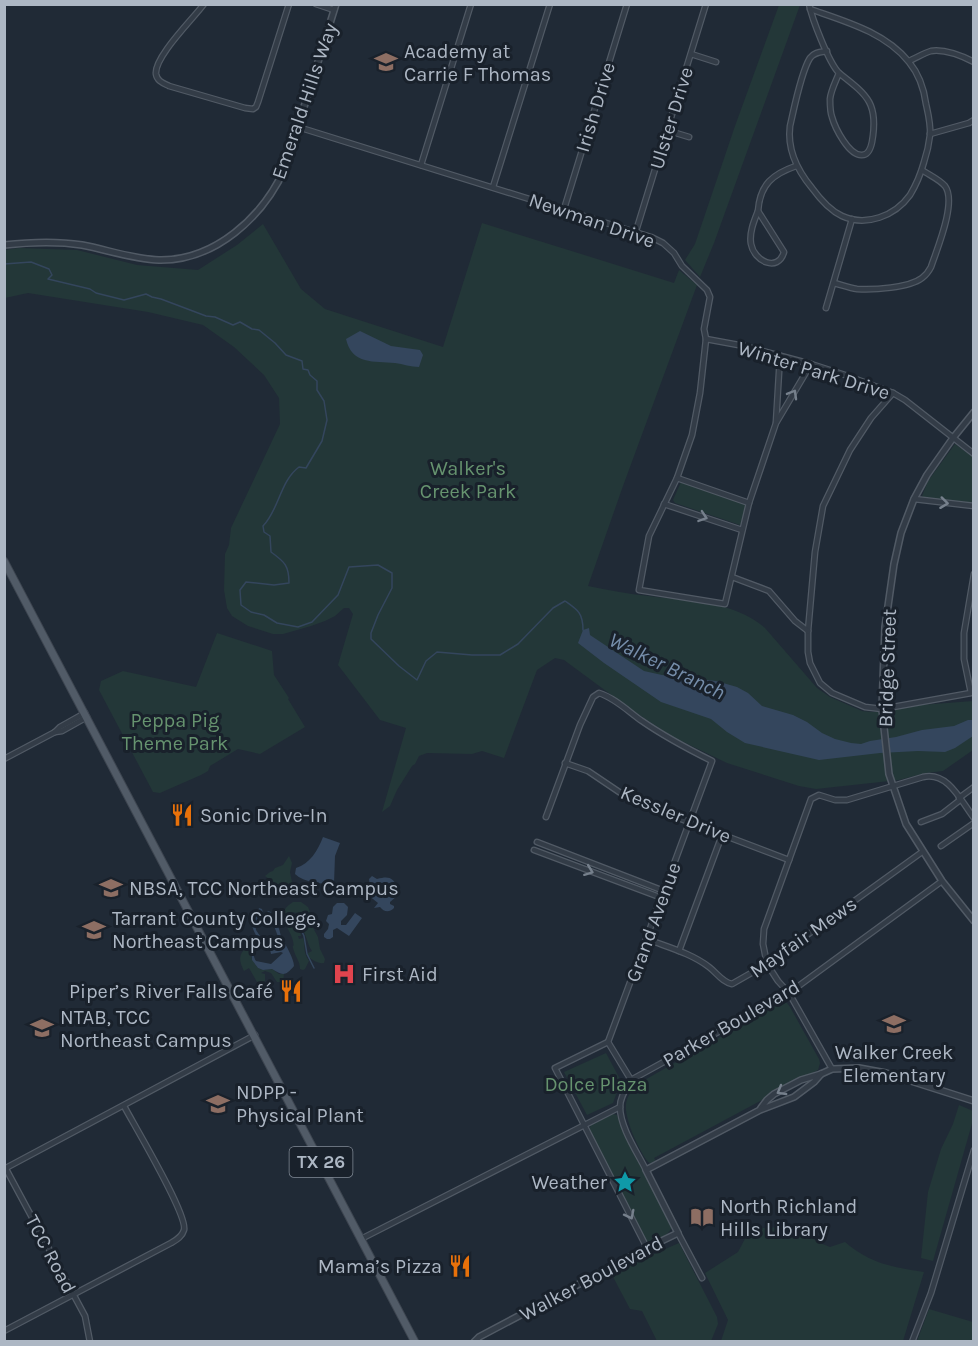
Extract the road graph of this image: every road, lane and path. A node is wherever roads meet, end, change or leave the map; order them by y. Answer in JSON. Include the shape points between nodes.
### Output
{"nodes":[{"id":1,"x":204,"y":4,"type":"edge"},
{"id":2,"x":289,"y":4,"type":"edge"},
{"id":3,"x":315,"y":4,"type":"edge"},
{"id":4,"x":471,"y":4,"type":"edge"},
{"id":5,"x":550,"y":4,"type":"edge"},
{"id":6,"x":627,"y":4,"type":"edge"},
{"id":7,"x":706,"y":4,"type":"edge"},
{"id":8,"x":335,"y":7,"type":"edge"},
{"id":9,"x":810,"y":7,"type":"edge"},
{"id":10,"x":827,"y":51,"type":"junction"},
{"id":11,"x":691,"y":54,"type":"junction"},
{"id":12,"x":909,"y":61,"type":"junction"},
{"id":13,"x":716,"y":62,"type":"dead end"},
{"id":14,"x":974,"y":62,"type":"edge"},
{"id":15,"x":839,"y":73,"type":"junction"},
{"id":16,"x":974,"y":120,"type":"edge"},
{"id":17,"x":298,"y":127,"type":"junction"},
{"id":18,"x":666,"y":130,"type":"junction"},
{"id":19,"x":930,"y":134,"type":"junction"},
{"id":20,"x":689,"y":137,"type":"dead end"},
{"id":21,"x":421,"y":165,"type":"junction"},
{"id":22,"x":796,"y":166,"type":"junction"},
{"id":23,"x":922,"y":170,"type":"junction"},
{"id":24,"x":493,"y":187,"type":"junction"},
{"id":25,"x":564,"y":209,"type":"junction"},
{"id":26,"x":758,"y":211,"type":"junction"},
{"id":27,"x":852,"y":219,"type":"junction"},
{"id":28,"x":636,"y":231,"type":"junction"},
{"id":29,"x":4,"y":245,"type":"edge"},
{"id":30,"x":834,"y":283,"type":"junction"},
{"id":31,"x":826,"y":308,"type":"dead end"},
{"id":32,"x":706,"y":339,"type":"junction"},
{"id":33,"x":780,"y":356,"type":"junction"},
{"id":34,"x":811,"y":364,"type":"junction"},
{"id":35,"x":893,"y":393,"type":"junction"},
{"id":36,"x":974,"y":412,"type":"edge"},
{"id":37,"x":776,"y":423,"type":"junction"},
{"id":38,"x":953,"y":438,"type":"junction"},
{"id":39,"x":974,"y":454,"type":"edge"},
{"id":40,"x":677,"y":478,"type":"junction"},
{"id":41,"x":914,"y":499,"type":"junction"},
{"id":42,"x":749,"y":503,"type":"junction"},
{"id":43,"x":664,"y":504,"type":"junction"},
{"id":44,"x":974,"y":506,"type":"edge"},
{"id":45,"x":742,"y":530,"type":"junction"},
{"id":46,"x":4,"y":561,"type":"edge"},
{"id":47,"x":974,"y":574,"type":"edge"},
{"id":48,"x":732,"y":577,"type":"junction"},
{"id":49,"x":808,"y":631,"type":"junction"},
{"id":50,"x":882,"y":709,"type":"junction"},
{"id":51,"x":86,"y":715,"type":"junction"},
{"id":52,"x":4,"y":759,"type":"edge"},
{"id":53,"x":565,"y":763,"type":"junction"},
{"id":54,"x":892,"y":787,"type":"junction"},
{"id":55,"x":974,"y":787,"type":"edge"},
{"id":56,"x":960,"y":799,"type":"junction"},
{"id":57,"x":546,"y":817,"type":"dead end"},
{"id":58,"x":974,"y":820,"type":"edge"},
{"id":59,"x":921,"y":822,"type":"dead end"},
{"id":60,"x":689,"y":823,"type":"junction"},
{"id":61,"x":722,"y":835,"type":"junction"},
{"id":62,"x":537,"y":842,"type":"dead end"},
{"id":63,"x":940,"y":846,"type":"dead end"},
{"id":64,"x":534,"y":850,"type":"dead end"},
{"id":65,"x":922,"y":852,"type":"junction"},
{"id":66,"x":789,"y":860,"type":"junction"},
{"id":67,"x":942,"y":881,"type":"junction"},
{"id":68,"x":664,"y":891,"type":"junction"},
{"id":69,"x":662,"y":898,"type":"junction"},
{"id":70,"x":974,"y":921,"type":"edge"},
{"id":71,"x":646,"y":939,"type":"junction"},
{"id":72,"x":679,"y":951,"type":"junction"},
{"id":73,"x":767,"y":964,"type":"junction"},
{"id":74,"x":789,"y":993,"type":"junction"},
{"id":75,"x":255,"y":1035,"type":"junction"},
{"id":76,"x":608,"y":1042,"type":"junction"},
{"id":77,"x":832,"y":1069,"type":"junction"},
{"id":78,"x":821,"y":1074,"type":"junction"},
{"id":79,"x":631,"y":1080,"type":"junction"},
{"id":80,"x":974,"y":1101,"type":"edge"},
{"id":81,"x":124,"y":1106,"type":"junction"},
{"id":82,"x":620,"y":1107,"type":"junction"},
{"id":83,"x":760,"y":1110,"type":"junction"},
{"id":84,"x":585,"y":1125,"type":"junction"},
{"id":85,"x":974,"y":1150,"type":"edge"},
{"id":86,"x":5,"y":1169,"type":"edge"},
{"id":87,"x":646,"y":1170,"type":"junction"},
{"id":88,"x":678,"y":1233,"type":"junction"},
{"id":89,"x":362,"y":1239,"type":"junction"},
{"id":90,"x":646,"y":1248,"type":"junction"},
{"id":91,"x":702,"y":1278,"type":"dead end"},
{"id":92,"x":74,"y":1294,"type":"junction"},
{"id":93,"x":4,"y":1331,"type":"edge"},
{"id":94,"x":90,"y":1341,"type":"edge"},
{"id":95,"x":416,"y":1341,"type":"edge"},
{"id":96,"x":474,"y":1341,"type":"edge"},
{"id":97,"x":912,"y":1341,"type":"edge"}],
"edges":[{"from":1,"to":2,"type":"street","via":[[164,53],[156,77],[169,86],[253,109]]},
{"from":3,"to":8,"type":"street"},
{"from":4,"to":21,"type":"street"},
{"from":5,"to":24,"type":"street"},
{"from":6,"to":25,"type":"street","name":"Irish Drive"},
{"from":7,"to":11,"type":"street","name":"Ulster Drive"},
{"from":8,"to":17,"type":"street","name":"Emerald Hills Way"},
{"from":9,"to":10,"type":"street"},
{"from":9,"to":12,"type":"street","via":[[873,33]]},
{"from":10,"to":15,"type":"street"},
{"from":10,"to":22,"type":"street","via":[[811,58],[798,93],[789,134]]},
{"from":11,"to":13,"type":"street"},
{"from":11,"to":18,"type":"street","name":"Ulster Drive"},
{"from":12,"to":14,"type":"street","via":[[935,51]]},
{"from":12,"to":19,"type":"street","via":[[924,95]]},
{"from":15,"to":15,"type":"street","via":[[860,89],[874,113],[871,146],[861,156],[849,148],[832,119],[831,93]]},
{"from":16,"to":19,"type":"street"},
{"from":17,"to":21,"type":"street","name":"Newman Drive"},
{"from":17,"to":29,"type":"street","name":"Emerald Hills Way","via":[[285,168],[270,196],[233,235],[210,249],[159,260],[56,242]]},
{"from":18,"to":20,"type":"street"},
{"from":18,"to":28,"type":"street","name":"Ulster Drive"},
{"from":19,"to":23,"type":"street"},
{"from":21,"to":24,"type":"street","name":"Newman Drive"},
{"from":22,"to":26,"type":"street","via":[[768,181]]},
{"from":22,"to":27,"type":"street","via":[[820,200]]},
{"from":23,"to":27,"type":"street","via":[[901,205],[873,220]]},
{"from":23,"to":30,"type":"street","via":[[943,184],[949,195],[948,214],[928,272],[919,280],[897,286],[855,289]]},
{"from":24,"to":25,"type":"street","name":"Newman Drive"},
{"from":25,"to":28,"type":"street","name":"Newman Drive"},
{"from":26,"to":26,"type":"street","via":[[751,246],[758,258],[773,264],[784,252]]},
{"from":27,"to":30,"type":"street"},
{"from":28,"to":32,"type":"street","name":"Newman Drive","via":[[663,243],[707,290],[711,297],[704,329]]},
{"from":30,"to":31,"type":"street"},
{"from":32,"to":33,"type":"street","name":"Winter Park Drive"},
{"from":32,"to":40,"type":"street","name":"Newman Drive","via":[[692,435]]},
{"from":33,"to":34,"type":"street","name":"Winter Park Drive"},
{"from":33,"to":37,"type":"street"},
{"from":34,"to":35,"type":"street","name":"Winter Park Drive"},
{"from":37,"to":34,"type":"street","one_way":true},
{"from":35,"to":38,"type":"street","name":"Winter Park Drive"},
{"from":35,"to":49,"type":"street","via":[[855,442],[823,506]]},
{"from":36,"to":38,"type":"street","name":"Bridge Street"},
{"from":37,"to":42,"type":"street"},
{"from":38,"to":39,"type":"street","name":"Winter Park Drive"},
{"from":38,"to":41,"type":"street","name":"Bridge Street"},
{"from":40,"to":42,"type":"street"},
{"from":40,"to":43,"type":"street","name":"Newman Drive"},
{"from":41,"to":44,"type":"street","one_way":true},
{"from":41,"to":50,"type":"street","name":"Bridge Street","via":[[894,564],[885,627]]},
{"from":42,"to":45,"type":"street"},
{"from":43,"to":45,"type":"street","one_way":true},
{"from":43,"to":48,"type":"street","name":"Newman Drive","via":[[649,536],[639,590],[725,604]]},
{"from":45,"to":48,"type":"street"},
{"from":46,"to":51,"type":"main road","number":"TX 26"},
{"from":47,"to":50,"type":"street","via":[[964,633],[964,659],[971,693]]},
{"from":48,"to":49,"type":"street","via":[[769,591]]},
{"from":49,"to":50,"type":"street","via":[[810,663],[820,683],[841,698]]},
{"from":50,"to":54,"type":"street","name":"Bridge Street"},
{"from":51,"to":52,"type":"street"},
{"from":51,"to":75,"type":"main road","number":"TX 26"},
{"from":53,"to":57,"type":"street"},
{"from":53,"to":60,"type":"street","name":"Kessler Drive","via":[[588,771],[631,800]]},
{"from":53,"to":60,"type":"street","name":"Grand Avenue","via":[[588,707],[599,693],[712,761]]},
{"from":54,"to":56,"type":"street","via":[[932,776],[948,783]]},
{"from":54,"to":65,"type":"street","name":"Bridge Street"},
{"from":54,"to":66,"type":"street","via":[[847,800],[819,795],[811,799]]},
{"from":55,"to":56,"type":"street"},
{"from":56,"to":58,"type":"street"},
{"from":56,"to":59,"type":"street","via":[[942,814]]},
{"from":58,"to":63,"type":"street"},
{"from":60,"to":61,"type":"street","name":"Kessler Drive"},
{"from":60,"to":68,"type":"street","name":"Grand Avenue"},
{"from":61,"to":66,"type":"street","name":"Kessler Drive"},
{"from":61,"to":72,"type":"street"},
{"from":62,"to":68,"type":"street"},
{"from":64,"to":69,"type":"street","one_way":true},
{"from":65,"to":67,"type":"street","name":"Bridge Street"},
{"from":65,"to":73,"type":"street","name":"Mayfair Mews"},
{"from":66,"to":73,"type":"street","via":[[764,929]]},
{"from":67,"to":70,"type":"street","name":"Bridge Street"},
{"from":67,"to":74,"type":"street","name":"Parker Boulevard"},
{"from":68,"to":69,"type":"street","name":"Grand Avenue"},
{"from":69,"to":71,"type":"street","name":"Grand Avenue"},
{"from":71,"to":72,"type":"street","name":"Mayfair Mews"},
{"from":71,"to":76,"type":"street","name":"Grand Avenue"},
{"from":72,"to":73,"type":"street","name":"Mayfair Mews","via":[[704,963],[729,984]]},
{"from":73,"to":74,"type":"street"},
{"from":74,"to":77,"type":"street"},
{"from":74,"to":79,"type":"street","name":"Parker Boulevard"},
{"from":75,"to":81,"type":"street"},
{"from":75,"to":89,"type":"main road","number":"TX 26"},
{"from":76,"to":79,"type":"street"},
{"from":76,"to":84,"type":"street","via":[[555,1068]]},
{"from":77,"to":78,"type":"street"},
{"from":77,"to":80,"type":"street","via":[[886,1072]]},
{"from":78,"to":83,"type":"street","via":[[794,1097]]},
{"from":78,"to":83,"type":"street","one_way":true,"via":[[774,1094]]},
{"from":79,"to":82,"type":"street"},
{"from":81,"to":86,"type":"street"},
{"from":81,"to":92,"type":"street","via":[[172,1195],[184,1229],[171,1243]]},
{"from":82,"to":84,"type":"street"},
{"from":82,"to":87,"type":"street","via":[[621,1118]]},
{"from":83,"to":87,"type":"street"},
{"from":84,"to":89,"type":"street"},
{"from":84,"to":90,"type":"street","one_way":true},
{"from":85,"to":97,"type":"street","via":[[931,1293]]},
{"from":86,"to":92,"type":"street","name":"TCC Road"},
{"from":87,"to":88,"type":"street"},
{"from":88,"to":90,"type":"street","name":"Walker Boulevard"},
{"from":88,"to":91,"type":"street"},
{"from":89,"to":95,"type":"main road","number":"TX 26"},
{"from":90,"to":96,"type":"street","name":"Walker Boulevard"},
{"from":92,"to":93,"type":"street"},
{"from":92,"to":94,"type":"street","name":"TCC Road","via":[[85,1316]]}]}
